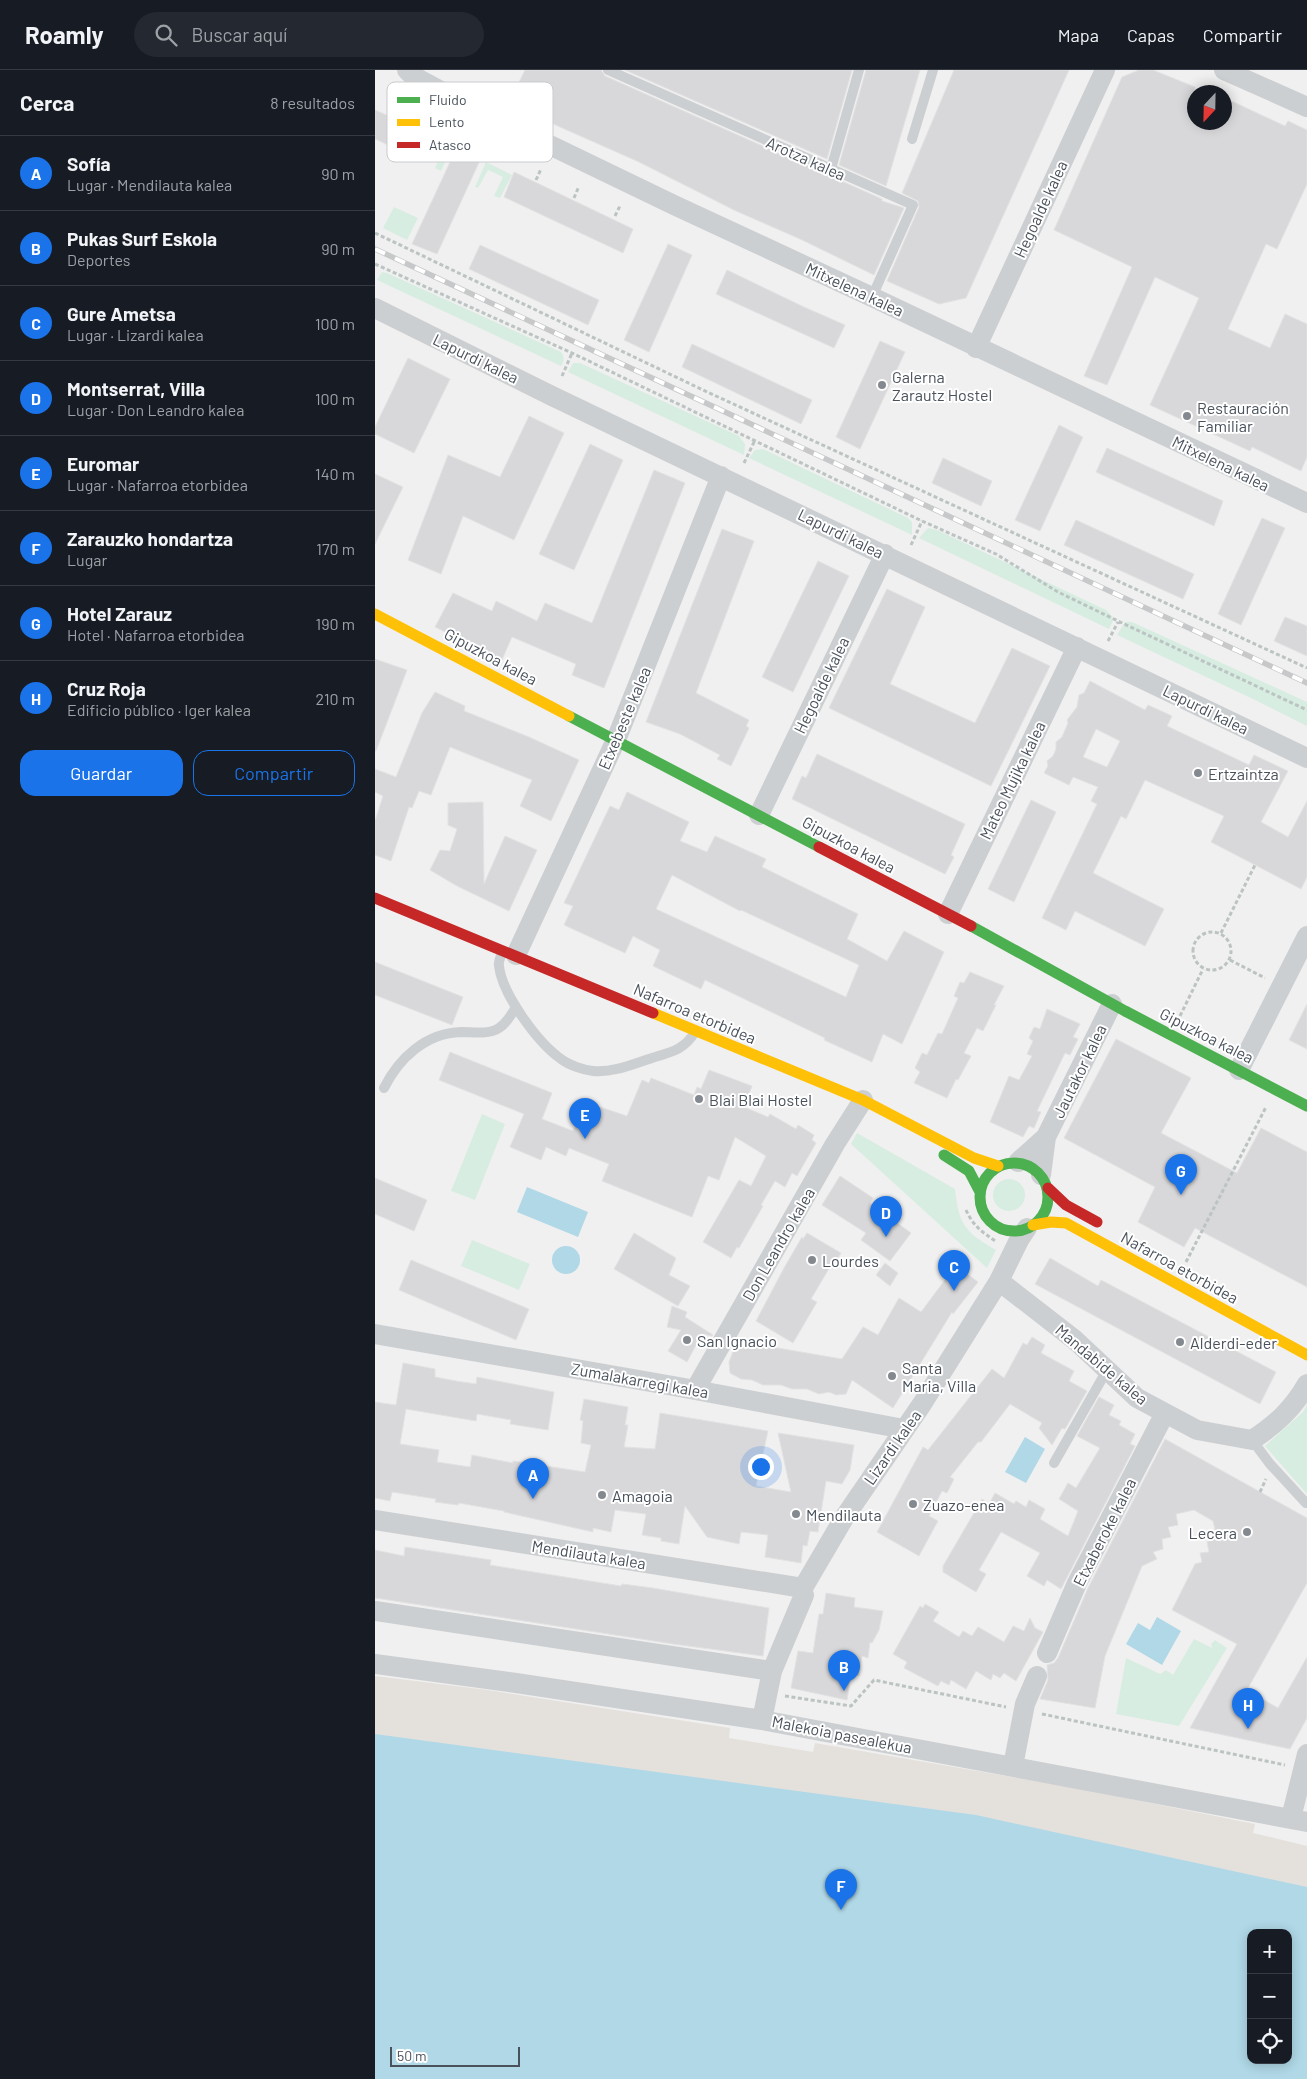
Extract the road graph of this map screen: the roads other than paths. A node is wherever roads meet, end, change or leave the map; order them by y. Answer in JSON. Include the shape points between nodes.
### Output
{"nodes":[{"id":1,"x":407,"y":70,"type":"edge"},
{"id":2,"x":609,"y":70,"type":"edge"},
{"id":3,"x":859,"y":70,"type":"edge"},
{"id":4,"x":933,"y":70,"type":"edge"},
{"id":5,"x":1105,"y":70,"type":"edge"},
{"id":6,"x":1224,"y":70,"type":"edge"},
{"id":7,"x":424,"y":82,"type":"edge"},
{"id":8,"x":1307,"y":107,"type":"edge"},
{"id":9,"x":912,"y":139,"type":"dead end"},
{"id":10,"x":553,"y":147,"type":"edge"},
{"id":11,"x":831,"y":169,"type":"junction"},
{"id":12,"x":872,"y":297,"type":"junction"},
{"id":13,"x":375,"y":308,"type":"edge"},
{"id":14,"x":976,"y":348,"type":"junction"},
{"id":15,"x":721,"y":476,"type":"junction"},
{"id":16,"x":1307,"y":504,"type":"edge"},
{"id":17,"x":885,"y":554,"type":"junction"},
{"id":18,"x":375,"y":614,"type":"edge"},
{"id":19,"x":1077,"y":647,"type":"junction"},
{"id":20,"x":616,"y":740,"type":"junction"},
{"id":21,"x":1307,"y":758,"type":"edge"},
{"id":22,"x":759,"y":815,"type":"junction"},
{"id":23,"x":375,"y":898,"type":"edge"},
{"id":24,"x":948,"y":914,"type":"junction"},
{"id":25,"x":1307,"y":936,"type":"edge"},
{"id":26,"x":504,"y":960,"type":"junction"},
{"id":27,"x":1112,"y":1004,"type":"junction"},
{"id":28,"x":516,"y":1007,"type":"junction"},
{"id":29,"x":696,"y":1031,"type":"junction"},
{"id":30,"x":671,"y":1036,"type":"dead end"},
{"id":31,"x":692,"y":1045,"type":"junction"},
{"id":32,"x":1239,"y":1070,"type":"junction"},
{"id":33,"x":384,"y":1088,"type":"dead end"},
{"id":34,"x":1307,"y":1106,"type":"edge"},
{"id":35,"x":857,"y":1110,"type":"junction"},
{"id":36,"x":1046,"y":1137,"type":"junction"},
{"id":37,"x":935,"y":1151,"type":"dead end"},
{"id":38,"x":1018,"y":1162,"type":"junction"},
{"id":39,"x":998,"y":1166,"type":"junction"},
{"id":40,"x":1044,"y":1182,"type":"junction"},
{"id":41,"x":980,"y":1192,"type":"junction"},
{"id":42,"x":1030,"y":1227,"type":"junction"},
{"id":43,"x":1108,"y":1228,"type":"dead end"},
{"id":44,"x":999,"y":1281,"type":"junction"},
{"id":45,"x":375,"y":1334,"type":"edge"},
{"id":46,"x":1307,"y":1355,"type":"edge"},
{"id":47,"x":1107,"y":1370,"type":"junction"},
{"id":48,"x":1307,"y":1384,"type":"edge"},
{"id":49,"x":695,"y":1390,"type":"junction"},
{"id":50,"x":1165,"y":1413,"type":"junction"},
{"id":51,"x":904,"y":1429,"type":"junction"},
{"id":52,"x":1252,"y":1440,"type":"junction"},
{"id":53,"x":1054,"y":1463,"type":"dead end"},
{"id":54,"x":1306,"y":1503,"type":"edge"},
{"id":55,"x":375,"y":1520,"type":"edge"},
{"id":56,"x":803,"y":1592,"type":"junction"},
{"id":57,"x":375,"y":1611,"type":"edge"},
{"id":58,"x":1047,"y":1653,"type":"dead end"},
{"id":59,"x":375,"y":1664,"type":"edge"},
{"id":60,"x":772,"y":1671,"type":"junction"},
{"id":61,"x":1037,"y":1676,"type":"dead end"},
{"id":62,"x":762,"y":1720,"type":"junction"},
{"id":63,"x":1307,"y":1754,"type":"edge"},
{"id":64,"x":1013,"y":1766,"type":"junction"},
{"id":65,"x":1299,"y":1820,"type":"edge"}],
"edges":[{"from":1,"to":7,"type":"street","name":"Mitxelena kalea"},
{"from":2,"to":11,"type":"lane","name":"Arotza kalea"},
{"from":3,"to":11,"type":"lane"},
{"from":4,"to":9,"type":"lane"},
{"from":5,"to":14,"type":"street","name":"Hegoalde kalea"},
{"from":6,"to":8,"type":"street"},
{"from":10,"to":12,"type":"street","name":"Mitxelena kalea"},
{"from":11,"to":12,"type":"lane","name":"Arotza kalea","via":[[913,206]]},
{"from":12,"to":14,"type":"street","name":"Mitxelena kalea"},
{"from":13,"to":15,"type":"street","name":"Lapurdi kalea"},
{"from":14,"to":16,"type":"street","name":"Mitxelena kalea"},
{"from":15,"to":17,"type":"street","name":"Lapurdi kalea"},
{"from":15,"to":20,"type":"street","name":"Etxebeste kalea"},
{"from":17,"to":19,"type":"street","name":"Lapurdi kalea"},
{"from":17,"to":22,"type":"street","name":"Hegoalde kalea"},
{"from":18,"to":20,"type":"main road","name":"Gipuzkoa kalea"},
{"from":19,"to":21,"type":"street","name":"Lapurdi kalea"},
{"from":19,"to":24,"type":"street","name":"Mateo Mujika kalea"},
{"from":20,"to":22,"type":"main road","name":"Gipuzkoa kalea"},
{"from":20,"to":26,"type":"street","name":"Etxebeste kalea"},
{"from":22,"to":24,"type":"main road","name":"Gipuzkoa kalea"},
{"from":23,"to":26,"type":"main road","name":"Nafarroa etorbidea"},
{"from":24,"to":27,"type":"main road","name":"Gipuzkoa kalea"},
{"from":25,"to":32,"type":"street"},
{"from":26,"to":28,"type":"lane","via":[[503,982]]},
{"from":26,"to":29,"type":"main road","name":"Nafarroa etorbidea"},
{"from":27,"to":32,"type":"main road","name":"Gipuzkoa kalea"},
{"from":27,"to":36,"type":"street","name":"Jautakor kalea"},
{"from":28,"to":31,"type":"lane","via":[[535,1034],[561,1059],[591,1071],[619,1069]]},
{"from":28,"to":33,"type":"lane","via":[[508,1020],[489,1032],[453,1032],[422,1044],[398,1066]]},
{"from":29,"to":31,"type":"lane"},
{"from":29,"to":35,"type":"main road","name":"Nafarroa etorbidea"},
{"from":30,"to":31,"type":"main road","name":"Nafarroa etorbidea"},
{"from":32,"to":34,"type":"main road","name":"Gipuzkoa kalea"},
{"from":35,"to":39,"type":"main road","name":"Nafarroa etorbidea"},
{"from":35,"to":49,"type":"street","name":"Don Leandro kalea"},
{"from":36,"to":38,"type":"street","name":"Jautakor kalea"},
{"from":36,"to":40,"type":"street","name":"Jautakor kalea"},
{"from":37,"to":41,"type":"main road","via":[[969,1171]]},
{"from":38,"to":39,"type":"main road"},
{"from":38,"to":40,"type":"main road","via":[[1031,1167]]},
{"from":39,"to":41,"type":"main road","via":[[986,1177]]},
{"from":40,"to":42,"type":"main road","via":[[1048,1204],[1043,1216]]},
{"from":40,"to":43,"type":"main road","name":"Nafarroa etorbidea","via":[[1066,1205]]},
{"from":41,"to":42,"type":"main road","via":[[985,1215],[993,1224],[1015,1231]]},
{"from":42,"to":44,"type":"street","name":"Lizardi kalea","via":[[1019,1240]]},
{"from":42,"to":46,"type":"main road","name":"Nafarroa etorbidea","via":[[1051,1222],[1066,1223]]},
{"from":44,"to":47,"type":"street","name":"Mandabide kalea","via":[[1075,1340]]},
{"from":44,"to":51,"type":"street","name":"Lizardi kalea"},
{"from":45,"to":49,"type":"street","name":"Zumalakarregi kalea"},
{"from":47,"to":50,"type":"street","name":"Mandabide kalea","via":[[1137,1398]]},
{"from":47,"to":53,"type":"lane"},
{"from":48,"to":52,"type":"street","via":[[1298,1401],[1276,1424]]},
{"from":49,"to":51,"type":"street","name":"Zumalakarregi kalea"},
{"from":50,"to":52,"type":"street","name":"Mandabide kalea","via":[[1197,1430]]},
{"from":50,"to":58,"type":"street","name":"Etxaberoke kalea","via":[[1077,1584]]},
{"from":51,"to":56,"type":"street","name":"Lizardi kalea","via":[[844,1518]]},
{"from":52,"to":54,"type":"lane","via":[[1269,1464]]},
{"from":55,"to":56,"type":"street","name":"Mendilauta kalea"},
{"from":56,"to":60,"type":"street","name":"Lizardi kalea"},
{"from":57,"to":60,"type":"street"},
{"from":59,"to":62,"type":"street","name":"Malekoia pasealekua"},
{"from":60,"to":62,"type":"street","name":"Lizardi kalea"},
{"from":61,"to":64,"type":"street","via":[[1025,1704]]},
{"from":62,"to":64,"type":"street","name":"Malekoia pasealekua"},
{"from":63,"to":65,"type":"street"},
{"from":64,"to":65,"type":"street","name":"Malekoia pasealekua"}]}
